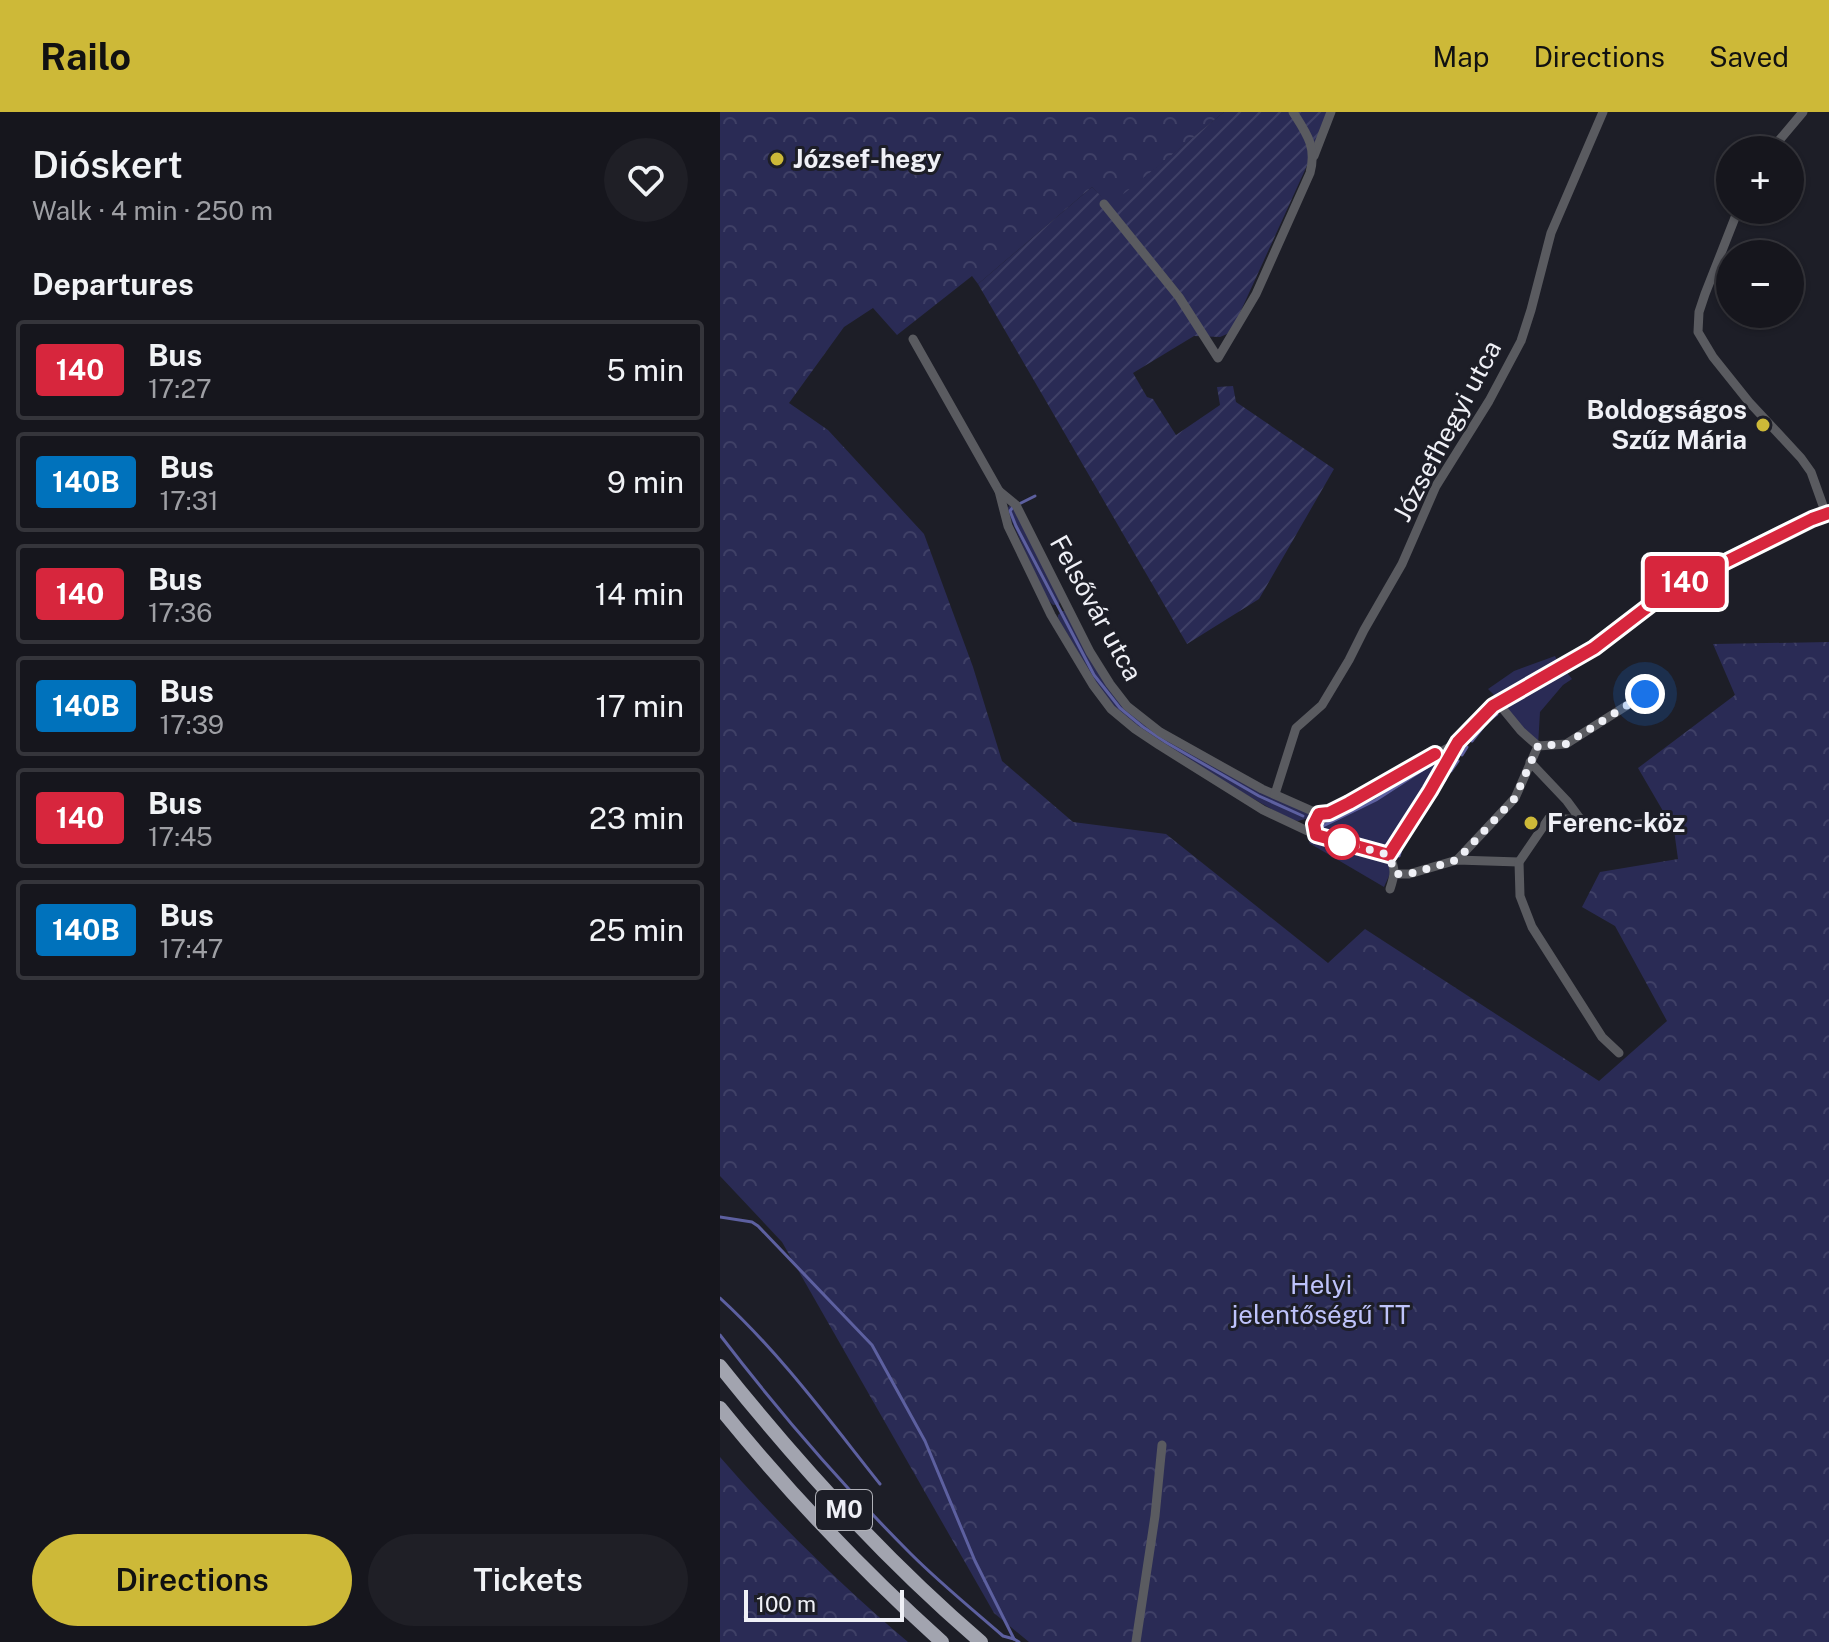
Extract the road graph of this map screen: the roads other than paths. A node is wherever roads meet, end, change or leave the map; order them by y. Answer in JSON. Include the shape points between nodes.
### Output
{"nodes":[{"id":1,"x":1293,"y":112,"type":"edge"},
{"id":2,"x":1331,"y":112,"type":"edge"},
{"id":3,"x":1603,"y":112,"type":"edge"},
{"id":4,"x":1803,"y":112,"type":"edge"},
{"id":5,"x":1783,"y":136,"type":"edge"},
{"id":6,"x":1314,"y":156,"type":"junction"},
{"id":7,"x":1104,"y":204,"type":"dead end"},
{"id":8,"x":1732,"y":224,"type":"edge"},
{"id":9,"x":913,"y":339,"type":"dead end"},
{"id":10,"x":999,"y":491,"type":"junction"},
{"id":11,"x":1828,"y":513,"type":"edge"},
{"id":12,"x":1659,"y":690,"type":"dead end"},
{"id":13,"x":1498,"y":703,"type":"junction"},
{"id":14,"x":1458,"y":742,"type":"junction"},
{"id":15,"x":1538,"y":746,"type":"junction"},
{"id":16,"x":1530,"y":762,"type":"junction"},
{"id":17,"x":1275,"y":794,"type":"junction"},
{"id":18,"x":1319,"y":814,"type":"junction"},
{"id":19,"x":1581,"y":820,"type":"junction"},
{"id":20,"x":1651,"y":822,"type":"dead end"},
{"id":21,"x":1312,"y":830,"type":"junction"},
{"id":22,"x":1389,"y":855,"type":"junction"},
{"id":23,"x":1457,"y":860,"type":"junction"},
{"id":24,"x":1519,"y":862,"type":"junction"},
{"id":25,"x":1395,"y":874,"type":"junction"},
{"id":26,"x":1390,"y":889,"type":"dead end"},
{"id":27,"x":1619,"y":1053,"type":"dead end"},
{"id":28,"x":720,"y":1366,"type":"edge"},
{"id":29,"x":720,"y":1408,"type":"edge"},
{"id":30,"x":1162,"y":1445,"type":"dead end"},
{"id":31,"x":942,"y":1642,"type":"edge"},
{"id":32,"x":981,"y":1642,"type":"edge"},
{"id":33,"x":1136,"y":1642,"type":"edge"}],
"edges":[{"from":1,"to":6,"type":"street"},
{"from":2,"to":6,"type":"street"},
{"from":3,"to":17,"type":"street","name":"Józsefhegyi utca","via":[[1551,233],[1521,341],[1436,486],[1402,564],[1349,660],[1322,705],[1296,728]]},
{"from":4,"to":5,"type":"street"},
{"from":6,"to":7,"type":"street","via":[[1256,294],[1218,358],[1179,297]]},
{"from":8,"to":11,"type":"street","via":[[1699,312],[1698,332],[1738,388],[1801,458]]},
{"from":9,"to":10,"type":"street","name":"Felsővár utca"},
{"from":10,"to":17,"type":"street","name":"Felsővár utca","via":[[1016,505],[1090,652],[1127,706],[1160,732]]},
{"from":10,"to":21,"type":"street","name":"Felsővár utca","via":[[1008,526],[1051,615],[1111,709],[1263,810]]},
{"from":11,"to":13,"type":"street","via":[[1671,589],[1594,648]]},
{"from":12,"to":15,"type":"street","via":[[1566,744]]},
{"from":13,"to":14,"type":"street"},
{"from":13,"to":15,"type":"street"},
{"from":14,"to":18,"type":"street","via":[[1349,803]]},
{"from":14,"to":22,"type":"street"},
{"from":15,"to":16,"type":"street"},
{"from":16,"to":19,"type":"street"},
{"from":16,"to":23,"type":"street","via":[[1515,798]]},
{"from":17,"to":18,"type":"street","name":"Felsővár utca"},
{"from":18,"to":21,"type":"street"},
{"from":19,"to":20,"type":"street","via":[[1592,827]]},
{"from":19,"to":24,"type":"street","via":[[1549,818]]},
{"from":21,"to":22,"type":"street","name":"Felsővár utca"},
{"from":22,"to":25,"type":"street"},
{"from":23,"to":24,"type":"street"},
{"from":23,"to":25,"type":"street"},
{"from":24,"to":27,"type":"street","via":[[1520,896],[1532,927],[1602,1037]]},
{"from":25,"to":26,"type":"street"},
{"from":28,"to":32,"type":"highway","number":"M0","via":[[830,1496]]},
{"from":29,"to":31,"type":"highway","number":"M0","via":[[819,1522]]},
{"from":30,"to":33,"type":"street"}]}
